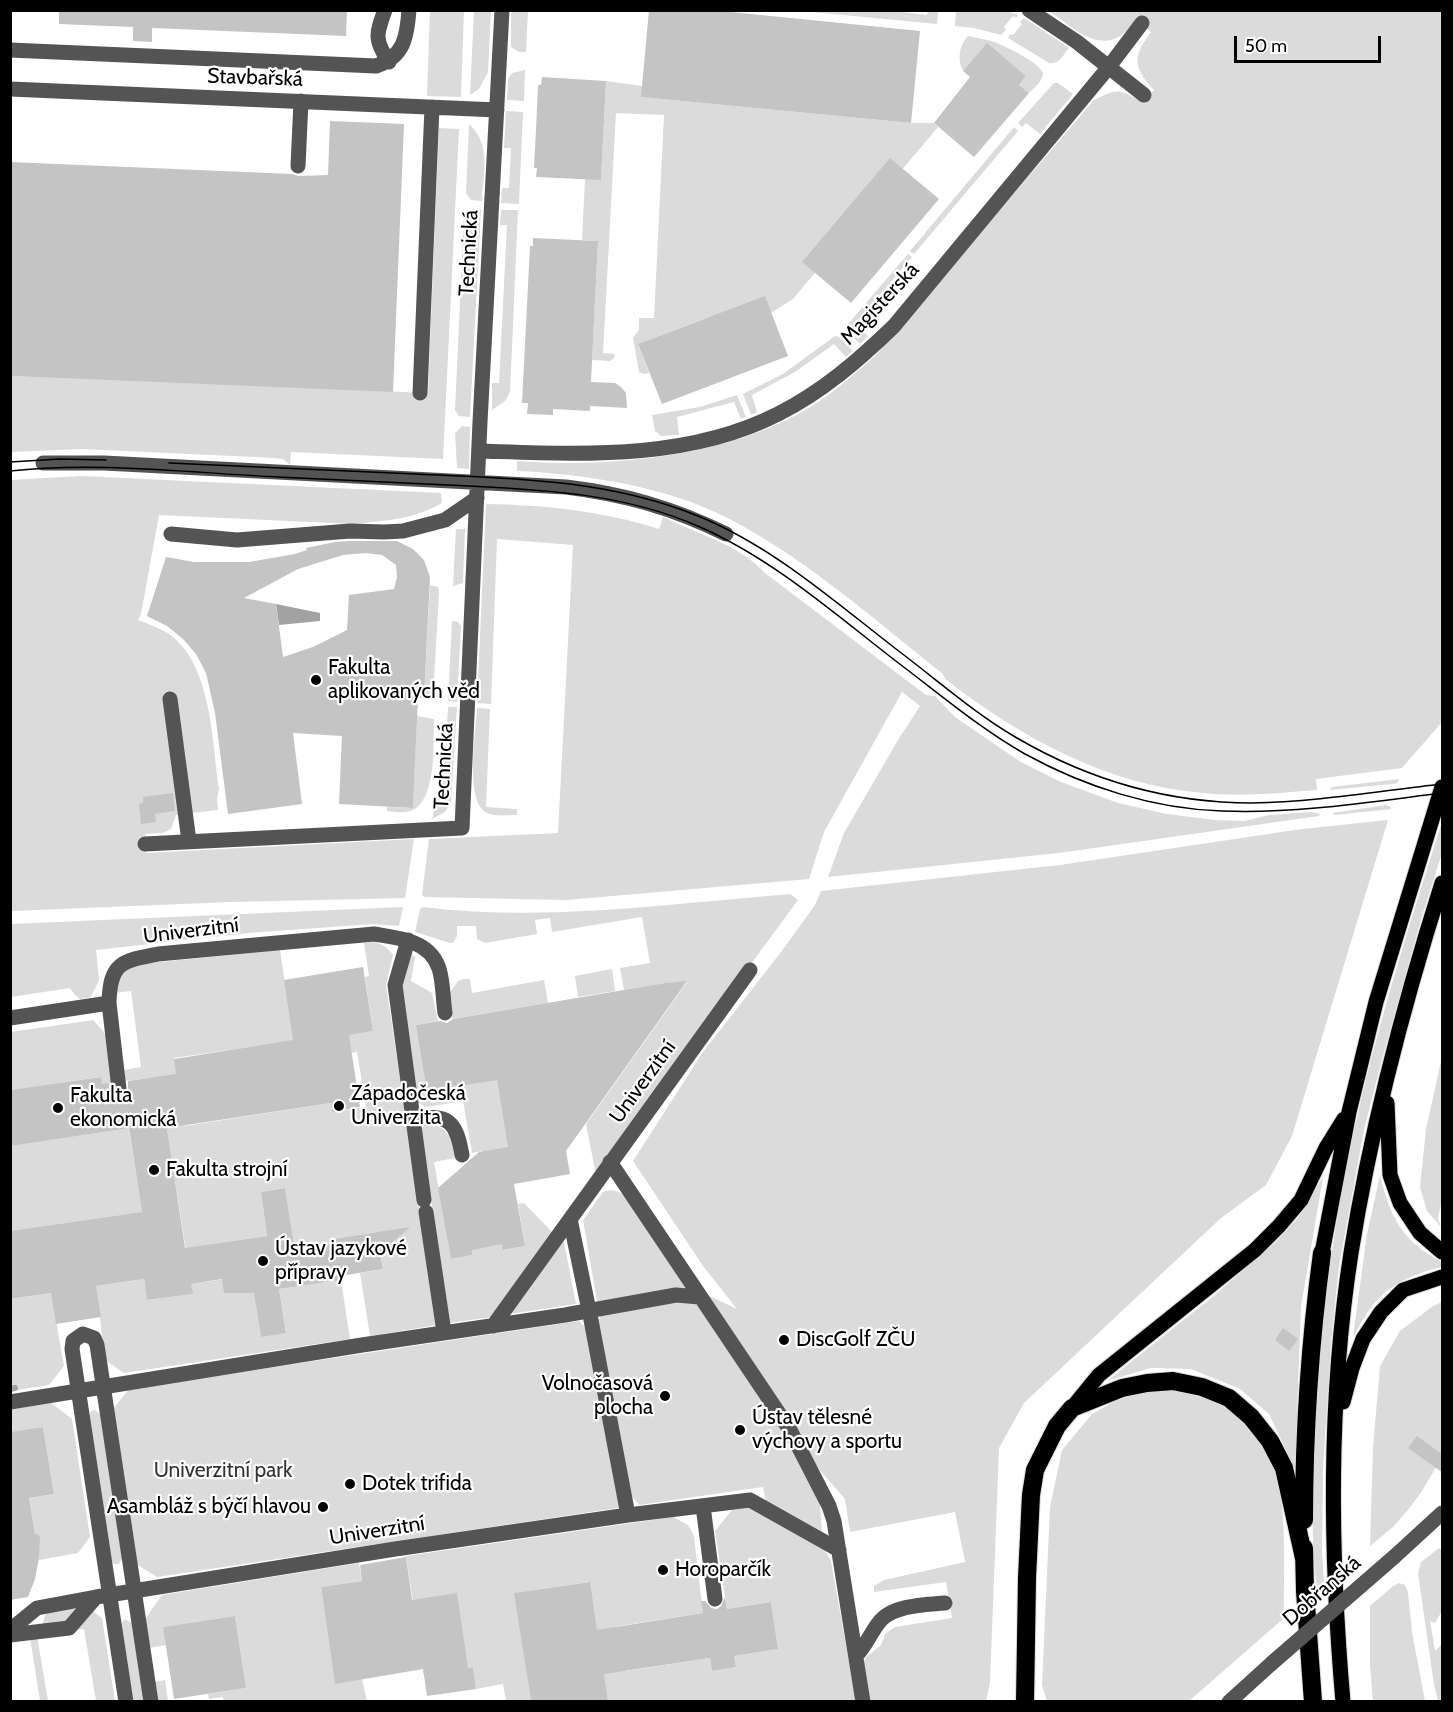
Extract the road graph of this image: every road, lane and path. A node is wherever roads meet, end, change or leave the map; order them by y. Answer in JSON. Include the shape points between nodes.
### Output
{"nodes":[{"id":1,"x":385,"y":10,"type":"edge"},
{"id":2,"x":409,"y":10,"type":"edge"},
{"id":3,"x":502,"y":10,"type":"edge"},
{"id":4,"x":1029,"y":10,"type":"edge"},
{"id":5,"x":1142,"y":23,"type":"dead end"},
{"id":6,"x":10,"y":50,"type":"edge"},
{"id":7,"x":388,"y":62,"type":"junction"},
{"id":8,"x":1108,"y":68,"type":"junction"},
{"id":9,"x":10,"y":89,"type":"edge"},
{"id":10,"x":1144,"y":95,"type":"dead end"},
{"id":11,"x":301,"y":101,"type":"junction"},
{"id":12,"x":432,"y":107,"type":"junction"},
{"id":13,"x":497,"y":110,"type":"junction"},
{"id":14,"x":298,"y":166,"type":"dead end"},
{"id":15,"x":420,"y":393,"type":"dead end"},
{"id":16,"x":479,"y":451,"type":"junction"},
{"id":17,"x":43,"y":463,"type":"dead end"},
{"id":18,"x":478,"y":481,"type":"junction"},
{"id":19,"x":477,"y":498,"type":"junction"},
{"id":20,"x":171,"y":534,"type":"dead end"},
{"id":21,"x":726,"y":534,"type":"dead end"},
{"id":22,"x":170,"y":699,"type":"dead end"},
{"id":23,"x":1443,"y":787,"type":"edge"},
{"id":24,"x":189,"y":842,"type":"junction"},
{"id":25,"x":145,"y":844,"type":"dead end"},
{"id":26,"x":1443,"y":883,"type":"edge"},
{"id":27,"x":408,"y":940,"type":"junction"},
{"id":28,"x":750,"y":970,"type":"dead end"},
{"id":29,"x":109,"y":1003,"type":"junction"},
{"id":30,"x":445,"y":1013,"type":"dead end"},
{"id":31,"x":10,"y":1018,"type":"edge"},
{"id":32,"x":1386,"y":1083,"type":"junction"},
{"id":33,"x":119,"y":1089,"type":"dead end"},
{"id":34,"x":1349,"y":1112,"type":"junction"},
{"id":35,"x":413,"y":1119,"type":"junction"},
{"id":36,"x":462,"y":1155,"type":"dead end"},
{"id":37,"x":610,"y":1162,"type":"junction"},
{"id":38,"x":570,"y":1220,"type":"junction"},
{"id":39,"x":1443,"y":1252,"type":"edge"},
{"id":40,"x":1322,"y":1253,"type":"joint"},
{"id":41,"x":1443,"y":1277,"type":"edge"},
{"id":42,"x":700,"y":1297,"type":"junction"},
{"id":43,"x":589,"y":1311,"type":"junction"},
{"id":44,"x":494,"y":1326,"type":"junction"},
{"id":45,"x":444,"y":1332,"type":"junction"},
{"id":46,"x":103,"y":1387,"type":"junction"},
{"id":47,"x":79,"y":1391,"type":"junction"},
{"id":48,"x":10,"y":1402,"type":"edge"},
{"id":49,"x":1072,"y":1408,"type":"junction"},
{"id":50,"x":1334,"y":1434,"type":"junction"},
{"id":51,"x":703,"y":1506,"type":"junction"},
{"id":52,"x":1443,"y":1513,"type":"edge"},
{"id":53,"x":628,"y":1515,"type":"junction"},
{"id":54,"x":839,"y":1550,"type":"junction"},
{"id":55,"x":1304,"y":1558,"type":"junction"},
{"id":56,"x":134,"y":1592,"type":"junction"},
{"id":57,"x":102,"y":1596,"type":"junction"},
{"id":58,"x":715,"y":1599,"type":"dead end"},
{"id":59,"x":945,"y":1603,"type":"dead end"},
{"id":60,"x":10,"y":1630,"type":"edge"},
{"id":61,"x":10,"y":1635,"type":"edge"},
{"id":62,"x":856,"y":1656,"type":"junction"},
{"id":63,"x":126,"y":1701,"type":"edge"},
{"id":64,"x":151,"y":1701,"type":"edge"},
{"id":65,"x":863,"y":1701,"type":"edge"},
{"id":66,"x":1025,"y":1701,"type":"edge"},
{"id":67,"x":1229,"y":1701,"type":"edge"},
{"id":68,"x":1313,"y":1701,"type":"edge"},
{"id":69,"x":1343,"y":1701,"type":"edge"}],
"edges":[{"from":1,"to":7,"type":"street","via":[[377,41]]},
{"from":2,"to":7,"type":"street","via":[[401,49]]},
{"from":3,"to":13,"type":"street","name":"Technická"},
{"from":4,"to":8,"type":"street"},
{"from":5,"to":8,"type":"street","name":"Magisterská"},
{"from":6,"to":7,"type":"street","via":[[362,66]]},
{"from":8,"to":10,"type":"street"},
{"from":8,"to":16,"type":"street","name":"Magisterská","via":[[894,326],[866,354],[804,400],[742,429],[684,445],[590,454]]},
{"from":9,"to":11,"type":"street","name":"Stavbařská"},
{"from":11,"to":12,"type":"street","name":"Stavbařská"},
{"from":11,"to":14,"type":"street"},
{"from":12,"to":13,"type":"street","name":"Stavbařská"},
{"from":12,"to":15,"type":"street"},
{"from":13,"to":16,"type":"street","name":"Technická"},
{"from":16,"to":18,"type":"street","name":"Technická"},
{"from":17,"to":18,"type":"street"},
{"from":18,"to":19,"type":"street","name":"Technická"},
{"from":18,"to":21,"type":"street","via":[[566,487],[629,497],[685,515]]},
{"from":19,"to":20,"type":"street","via":[[445,520],[403,531],[237,540]]},
{"from":19,"to":24,"type":"street","name":"Technická","via":[[462,828]]},
{"from":22,"to":24,"type":"street"},
{"from":23,"to":34,"type":"main road","via":[[1377,1002]]},
{"from":24,"to":25,"type":"street","name":"Technická"},
{"from":26,"to":32,"type":"main road"},
{"from":27,"to":29,"type":"street","name":"Univerzitní","via":[[374,934],[136,958],[112,973]]},
{"from":27,"to":30,"type":"street","name":"Univerzitní","via":[[430,952],[439,968]]},
{"from":27,"to":35,"type":"street","via":[[395,985]]},
{"from":28,"to":37,"type":"street","name":"Univerzitní"},
{"from":29,"to":31,"type":"street"},
{"from":29,"to":33,"type":"street"},
{"from":32,"to":39,"type":"main road","via":[[1390,1175],[1400,1203],[1420,1233]]},
{"from":32,"to":50,"type":"main road","via":[[1351,1254]]},
{"from":34,"to":40,"type":"main road"},
{"from":34,"to":49,"type":"main road","via":[[1301,1200],[1279,1226],[1255,1250],[1099,1376]]},
{"from":35,"to":36,"type":"street","via":[[431,1116],[447,1121],[459,1136]]},
{"from":35,"to":45,"type":"street"},
{"from":37,"to":38,"type":"street","name":"Univerzitní"},
{"from":37,"to":42,"type":"street"},
{"from":38,"to":43,"type":"street"},
{"from":38,"to":44,"type":"street","name":"Univerzitní"},
{"from":40,"to":55,"type":"highway","via":[[1307,1400]]},
{"from":41,"to":50,"type":"main road","via":[[1403,1290],[1381,1312],[1363,1339]]},
{"from":42,"to":43,"type":"street","via":[[676,1295]]},
{"from":42,"to":54,"type":"street","via":[[789,1430],[829,1506]]},
{"from":43,"to":44,"type":"street"},
{"from":43,"to":53,"type":"street"},
{"from":44,"to":45,"type":"street"},
{"from":45,"to":46,"type":"street"},
{"from":46,"to":47,"type":"street"},
{"from":46,"to":47,"type":"street","via":[[96,1341],[82,1334],[72,1345]]},
{"from":46,"to":56,"type":"street"},
{"from":47,"to":48,"type":"street"},
{"from":47,"to":57,"type":"street"},
{"from":49,"to":55,"type":"highway","via":[[1122,1388],[1173,1381],[1229,1398],[1270,1441],[1284,1468]]},
{"from":49,"to":66,"type":"highway","via":[[1057,1426],[1035,1470],[1027,1578]]},
{"from":50,"to":69,"type":"main road","via":[[1333,1554]]},
{"from":51,"to":53,"type":"street","name":"Univerzitní"},
{"from":51,"to":54,"type":"street","name":"Univerzitní","via":[[750,1500]]},
{"from":51,"to":58,"type":"street"},
{"from":52,"to":67,"type":"street","name":"Dobřanská","bridge":true},
{"from":53,"to":56,"type":"street","name":"Univerzitní"},
{"from":54,"to":62,"type":"street"},
{"from":55,"to":68,"type":"highway"},
{"from":56,"to":57,"type":"street","name":"Univerzitní"},
{"from":56,"to":64,"type":"street"},
{"from":57,"to":60,"type":"street","name":"Univerzitní","via":[[37,1608]]},
{"from":57,"to":61,"type":"street","via":[[69,1628]]},
{"from":57,"to":63,"type":"street"},
{"from":59,"to":62,"type":"street","via":[[890,1613]]},
{"from":62,"to":65,"type":"street"}]}
